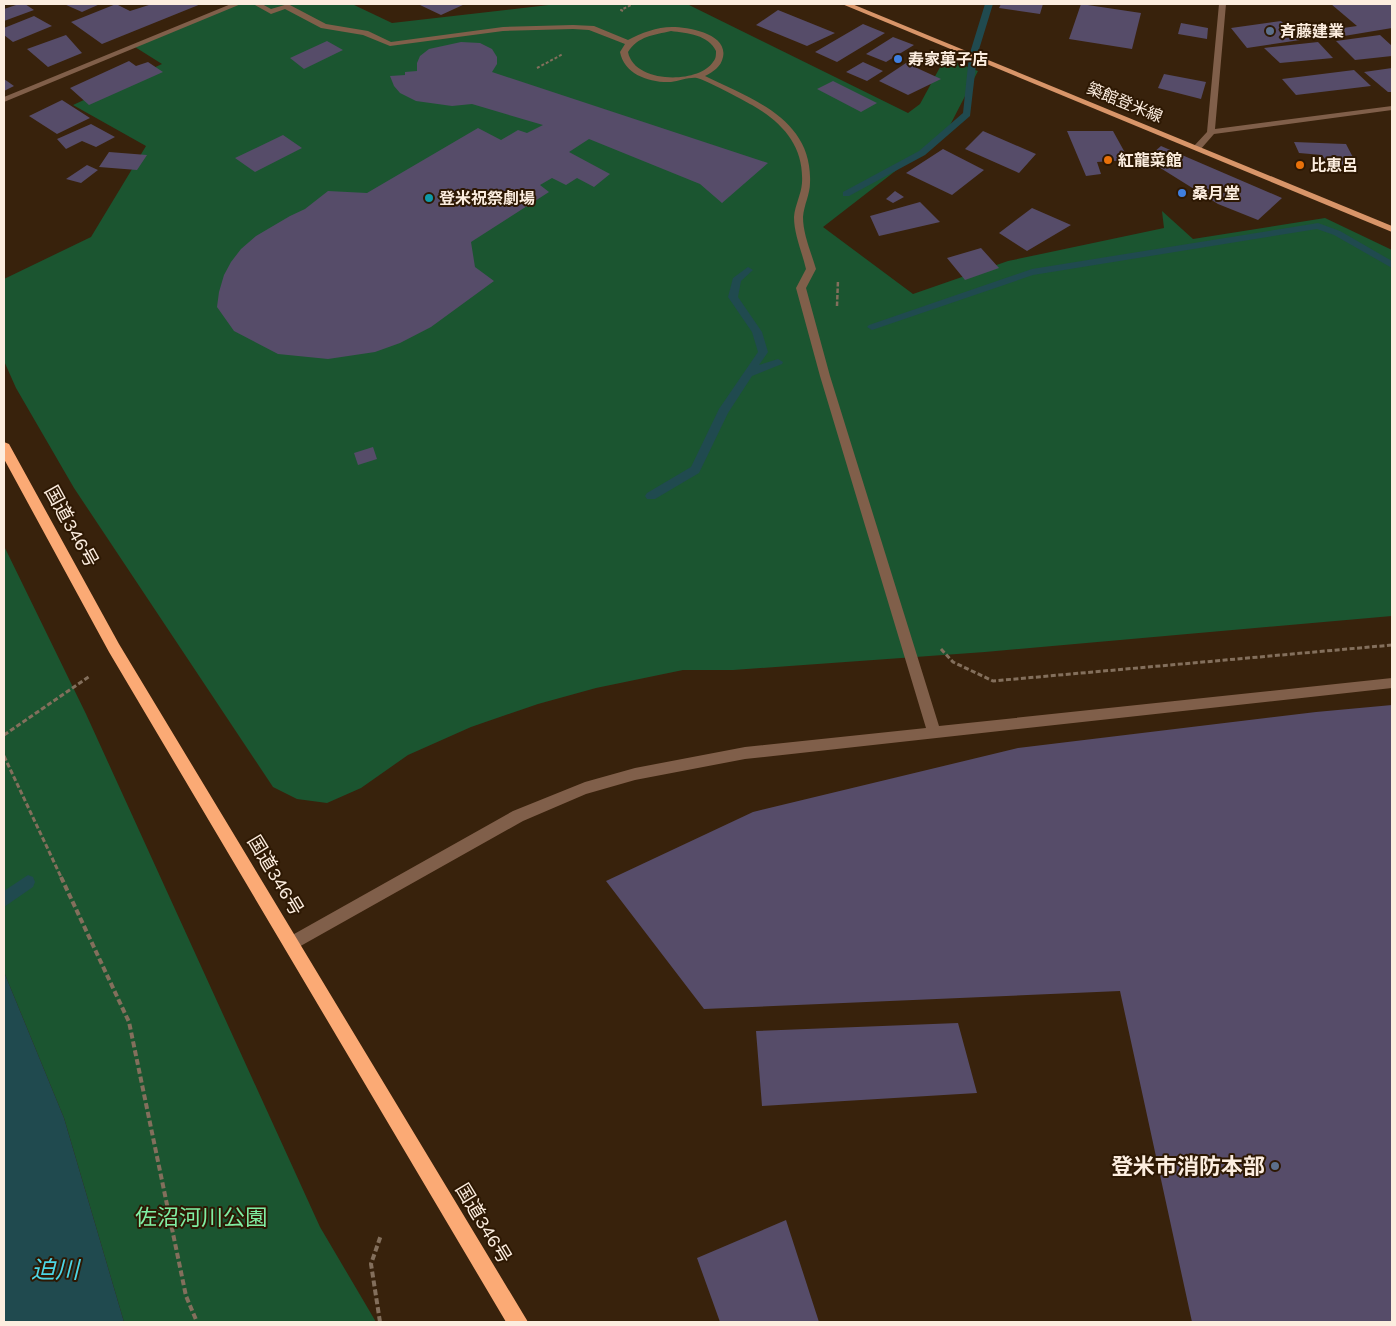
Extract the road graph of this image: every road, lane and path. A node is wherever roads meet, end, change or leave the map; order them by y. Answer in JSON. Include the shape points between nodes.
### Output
{"nodes":[{"id":1,"x":237,"y":4,"type":"edge"},
{"id":2,"x":257,"y":4,"type":"edge"},
{"id":3,"x":846,"y":4,"type":"edge"},
{"id":4,"x":1222,"y":4,"type":"edge"},
{"id":5,"x":629,"y":43,"type":"junction"},
{"id":6,"x":699,"y":76,"type":"junction"},
{"id":7,"x":4,"y":100,"type":"edge"},
{"id":8,"x":1392,"y":108,"type":"edge"},
{"id":9,"x":1211,"y":132,"type":"junction"},
{"id":10,"x":1197,"y":148,"type":"junction"},
{"id":11,"x":1392,"y":229,"type":"edge"},
{"id":12,"x":838,"y":276,"type":"dead end"},
{"id":13,"x":839,"y":314,"type":"dead end"},
{"id":14,"x":4,"y":447,"type":"edge"},
{"id":15,"x":1392,"y":645,"type":"edge"},
{"id":16,"x":940,"y":648,"type":"dead end"},
{"id":17,"x":90,"y":676,"type":"dead end"},
{"id":18,"x":1392,"y":683,"type":"edge"},
{"id":19,"x":934,"y":731,"type":"junction"},
{"id":20,"x":4,"y":735,"type":"edge"},
{"id":21,"x":4,"y":756,"type":"edge"},
{"id":22,"x":292,"y":943,"type":"junction"},
{"id":23,"x":381,"y":1235,"type":"dead end"},
{"id":24,"x":197,"y":1322,"type":"edge"},
{"id":25,"x":380,"y":1322,"type":"edge"},
{"id":26,"x":518,"y":1322,"type":"edge"}],
"edges":[{"from":1,"to":7,"type":"street"},
{"from":2,"to":5,"type":"street","via":[[271,12],[285,6],[324,26],[365,33],[390,44],[503,29],[573,27],[591,28]]},
{"from":3,"to":10,"type":"main road","name":"築館登米線"},
{"from":4,"to":9,"type":"street"},
{"from":5,"to":6,"type":"street","via":[[623,57],[627,66],[637,73],[666,80]]},
{"from":5,"to":6,"type":"street","via":[[656,31],[686,30],[711,39],[721,55],[718,63]]},
{"from":6,"to":19,"type":"street","via":[[773,114],[797,136],[802,148],[806,160],[806,183],[799,219],[811,269],[801,288]]},
{"from":8,"to":9,"type":"street"},
{"from":9,"to":10,"type":"street"},
{"from":10,"to":11,"type":"main road","name":"築館登米線"},
{"from":12,"to":13,"type":"path","via":[[836,305]]},
{"from":14,"to":22,"type":"highway","name":"国道346号","via":[[114,648]]},
{"from":15,"to":16,"type":"path","via":[[994,681],[952,662]]},
{"from":17,"to":20,"type":"path"},
{"from":18,"to":19,"type":"street"},
{"from":19,"to":22,"type":"street","via":[[736,755],[635,774],[585,788],[518,816]]},
{"from":21,"to":24,"type":"path","via":[[129,1022],[186,1296]]},
{"from":22,"to":26,"type":"highway","name":"国道346号"},
{"from":23,"to":25,"type":"path","via":[[371,1264]]}]}
